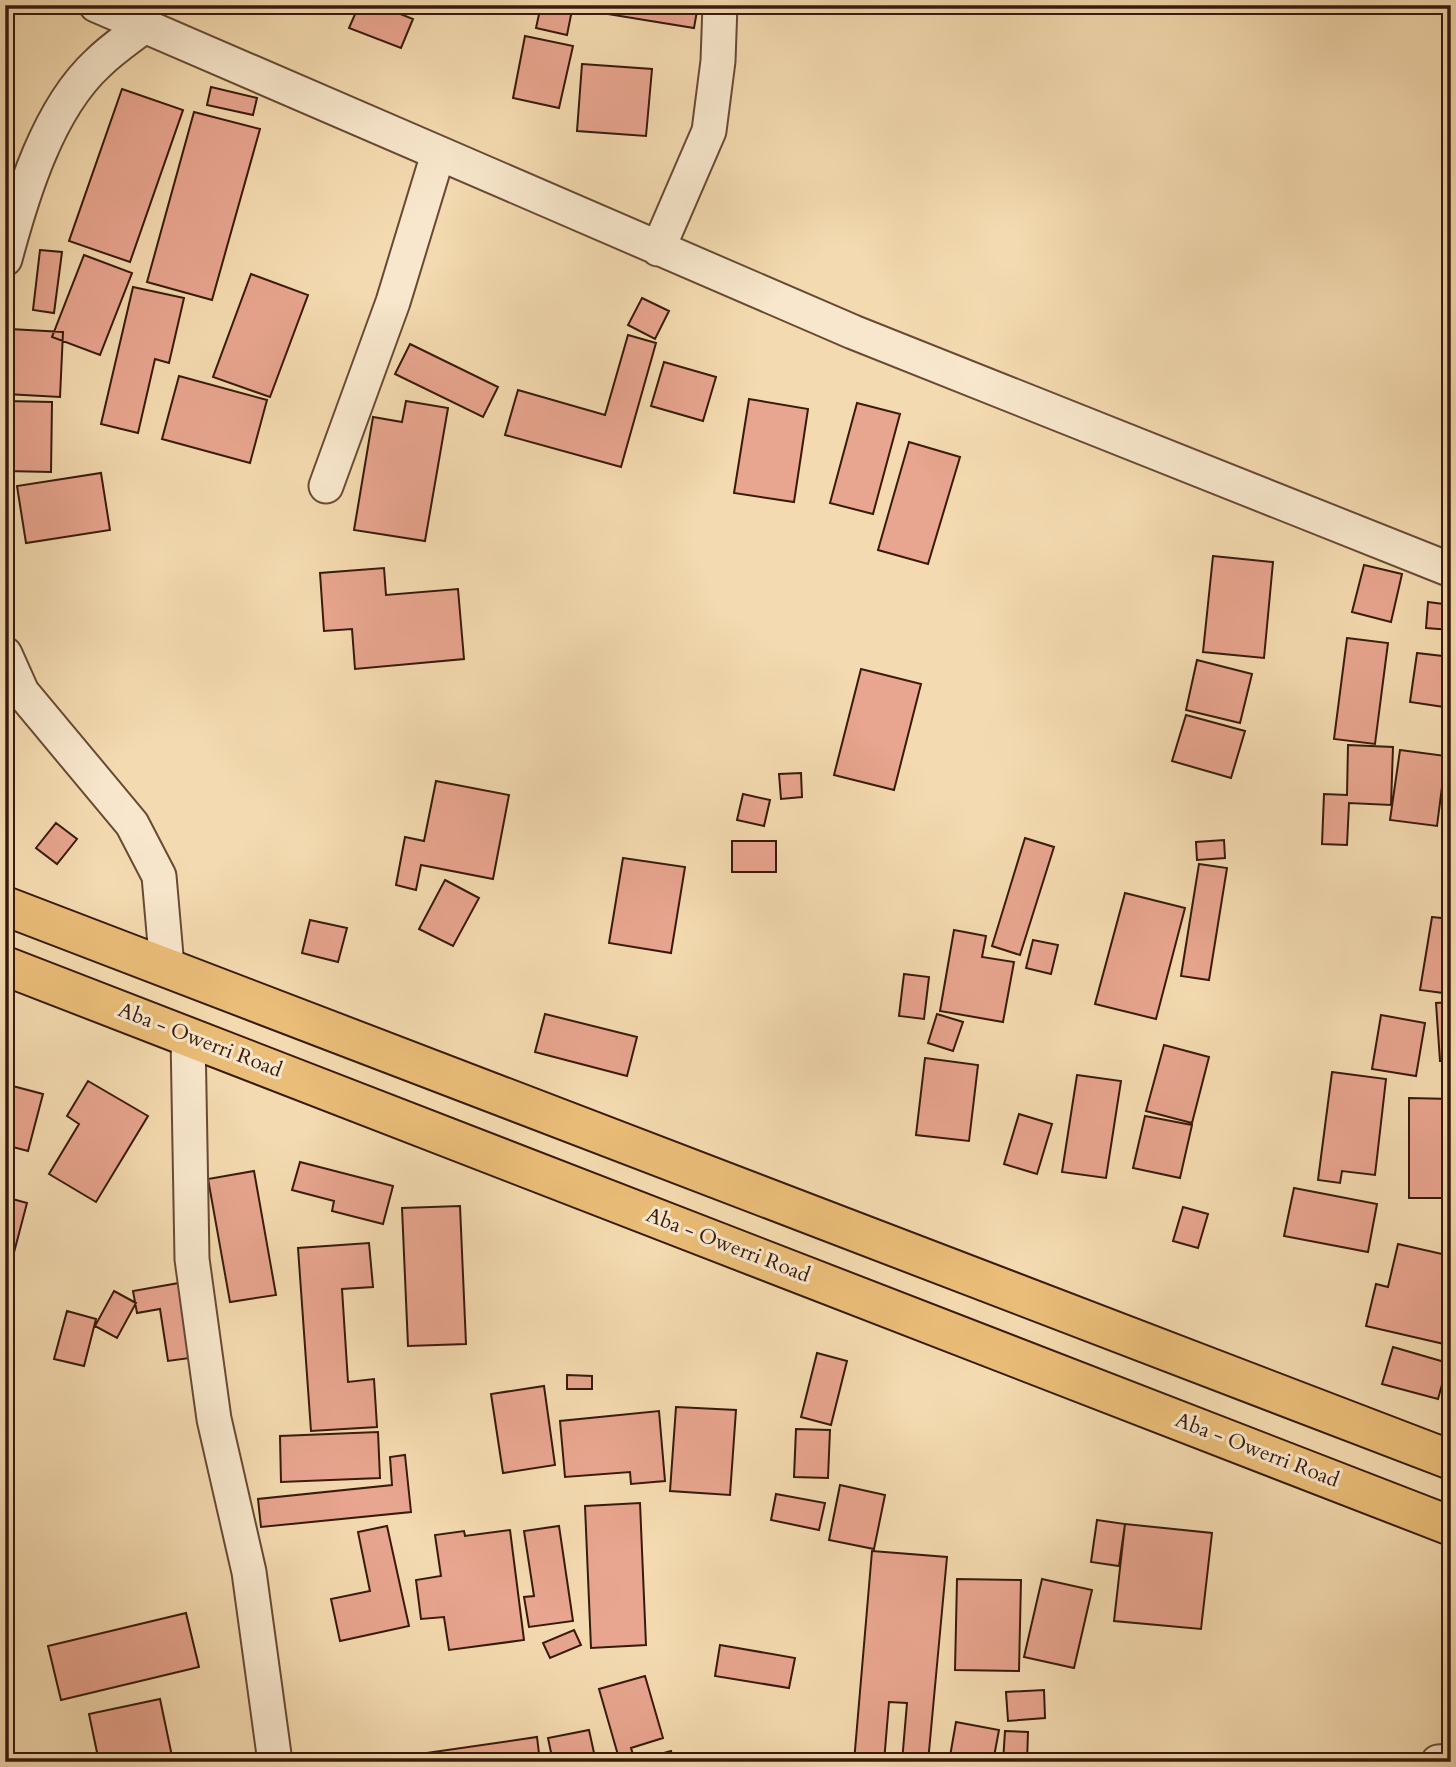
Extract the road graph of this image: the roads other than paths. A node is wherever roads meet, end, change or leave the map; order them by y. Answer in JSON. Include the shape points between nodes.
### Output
{"nodes":[{"id":1,"x":96,"y":5,"type":"edge"},
{"id":2,"x":720,"y":5,"type":"edge"},
{"id":3,"x":144,"y":26,"type":"junction"},
{"id":4,"x":438,"y":154,"type":"junction"},
{"id":5,"x":658,"y":249,"type":"junction"},
{"id":6,"x":5,"y":259,"type":"edge"},
{"id":7,"x":326,"y":486,"type":"dead end"},
{"id":8,"x":1451,"y":570,"type":"edge"},
{"id":9,"x":5,"y":654,"type":"edge"},
{"id":10,"x":5,"y":906,"type":"edge"},
{"id":11,"x":5,"y":966,"type":"edge"},
{"id":12,"x":167,"y":967,"type":"junction"},
{"id":13,"x":188,"y":1036,"type":"junction"},
{"id":14,"x":1451,"y":1460,"type":"edge"},
{"id":15,"x":1451,"y":1526,"type":"edge"},
{"id":16,"x":1451,"y":1761,"type":"edge"},
{"id":17,"x":275,"y":1762,"type":"edge"},
{"id":18,"x":1438,"y":1762,"type":"edge"}],
"edges":[{"from":1,"to":3,"type":"street"},
{"from":2,"to":5,"type":"street","via":[[709,131]]},
{"from":3,"to":4,"type":"street"},
{"from":3,"to":6,"type":"street","via":[[97,63],[65,101],[49,131]]},
{"from":4,"to":5,"type":"street"},
{"from":4,"to":7,"type":"street","via":[[393,302]]},
{"from":5,"to":8,"type":"street","via":[[853,332]]},
{"from":9,"to":12,"type":"street","via":[[22,692],[132,824],[159,876]]},
{"from":10,"to":12,"type":"highway"},
{"from":11,"to":13,"type":"highway","name":"Aba - Owerri Road"},
{"from":12,"to":14,"type":"highway"},
{"from":13,"to":15,"type":"highway","name":"Aba - Owerri Road"},
{"from":13,"to":17,"type":"street","via":[[192,1259],[214,1419],[249,1572]]},
{"from":16,"to":18,"type":"street"}]}
